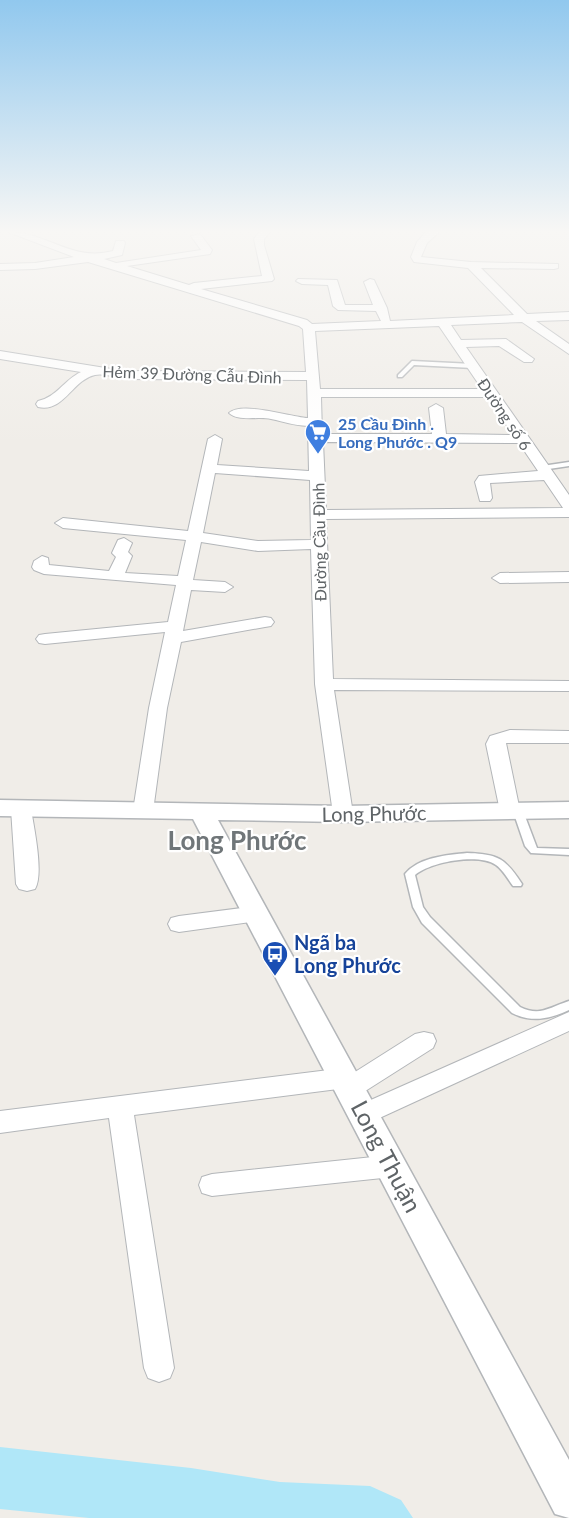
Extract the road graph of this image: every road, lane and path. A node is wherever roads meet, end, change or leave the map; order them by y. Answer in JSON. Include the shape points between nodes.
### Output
{"nodes":[{"id":1,"x":237,"y":303,"type":"edge"},
{"id":2,"x":340,"y":303,"type":"edge"},
{"id":3,"x":379,"y":303,"type":"edge"},
{"id":4,"x":509,"y":303,"type":"edge"},
{"id":5,"x":381,"y":308,"type":"junction"},
{"id":6,"x":569,"y":316,"type":"edge"},
{"id":7,"x":524,"y":318,"type":"junction"},
{"id":8,"x":442,"y":321,"type":"junction"},
{"id":9,"x":387,"y":324,"type":"junction"},
{"id":10,"x":309,"y":328,"type":"junction"},
{"id":11,"x":458,"y":344,"type":"junction"},
{"id":12,"x":565,"y":345,"type":"edge"},
{"id":13,"x":0,"y":355,"type":"edge"},
{"id":14,"x":528,"y":358,"type":"dead end"},
{"id":15,"x":474,"y":366,"type":"junction"},
{"id":16,"x":93,"y":371,"type":"junction"},
{"id":17,"x":313,"y":376,"type":"junction"},
{"id":18,"x":400,"y":376,"type":"dead end"},
{"id":19,"x":314,"y":393,"type":"junction"},
{"id":20,"x":492,"y":393,"type":"junction"},
{"id":21,"x":43,"y":404,"type":"dead end"},
{"id":22,"x":436,"y":408,"type":"dead end"},
{"id":23,"x":236,"y":413,"type":"dead end"},
{"id":24,"x":315,"y":422,"type":"junction"},
{"id":25,"x":439,"y":437,"type":"junction"},
{"id":26,"x":316,"y":438,"type":"junction"},
{"id":27,"x":215,"y":439,"type":"dead end"},
{"id":28,"x":521,"y":439,"type":"junction"},
{"id":29,"x":569,"y":464,"type":"edge"},
{"id":30,"x":208,"y":468,"type":"junction"},
{"id":31,"x":544,"y":472,"type":"junction"},
{"id":32,"x":317,"y":476,"type":"junction"},
{"id":33,"x":485,"y":498,"type":"dead end"},
{"id":34,"x":569,"y":506,"type":"edge"},
{"id":35,"x":569,"y":512,"type":"edge"},
{"id":36,"x":319,"y":515,"type":"junction"},
{"id":37,"x":63,"y":523,"type":"dead end"},
{"id":38,"x":194,"y":536,"type":"junction"},
{"id":39,"x":124,"y":543,"type":"dead end"},
{"id":40,"x":319,"y":544,"type":"junction"},
{"id":41,"x":42,"y":561,"type":"dead end"},
{"id":42,"x":115,"y":577,"type":"junction"},
{"id":43,"x":569,"y":577,"type":"edge"},
{"id":44,"x":500,"y":578,"type":"dead end"},
{"id":45,"x":184,"y":582,"type":"junction"},
{"id":46,"x":225,"y":587,"type":"dead end"},
{"id":47,"x":265,"y":622,"type":"dead end"},
{"id":48,"x":173,"y":632,"type":"junction"},
{"id":49,"x":45,"y":639,"type":"dead end"},
{"id":50,"x":324,"y":684,"type":"junction"},
{"id":51,"x":569,"y":686,"type":"edge"},
{"id":52,"x":569,"y":737,"type":"edge"},
{"id":53,"x":10,"y":808,"type":"edge"},
{"id":54,"x":569,"y":810,"type":"edge"},
{"id":55,"x":142,"y":811,"type":"junction"},
{"id":56,"x":514,"y":811,"type":"junction"},
{"id":57,"x":202,"y":813,"type":"junction"},
{"id":58,"x":343,"y":814,"type":"junction"},
{"id":59,"x":569,"y":852,"type":"edge"},
{"id":60,"x":27,"y":884,"type":"dead end"},
{"id":61,"x":517,"y":884,"type":"dead end"},
{"id":62,"x":257,"y":914,"type":"junction"},
{"id":63,"x":179,"y":924,"type":"dead end"},
{"id":64,"x":569,"y":1005,"type":"edge"},
{"id":65,"x":569,"y":1021,"type":"edge"},
{"id":66,"x":424,"y":1041,"type":"dead end"},
{"id":67,"x":353,"y":1093,"type":"junction"},
{"id":68,"x":120,"y":1107,"type":"junction"},
{"id":69,"x":0,"y":1122,"type":"edge"},
{"id":70,"x":392,"y":1166,"type":"junction"},
{"id":71,"x":212,"y":1185,"type":"dead end"},
{"id":72,"x":159,"y":1368,"type":"dead end"},
{"id":73,"x":569,"y":1500,"type":"edge"}],
"edges":[{"from":1,"to":10,"type":"street"},
{"from":2,"to":5,"type":"street","via":[[342,308]]},
{"from":3,"to":5,"type":"street"},
{"from":4,"to":7,"type":"street"},
{"from":5,"to":9,"type":"street"},
{"from":6,"to":7,"type":"street"},
{"from":7,"to":8,"type":"street"},
{"from":7,"to":12,"type":"street"},
{"from":8,"to":9,"type":"street"},
{"from":8,"to":11,"type":"street","name":"Đường số 6"},
{"from":9,"to":10,"type":"street"},
{"from":10,"to":17,"type":"street","name":"Đường Cầu Đình"},
{"from":11,"to":14,"type":"street","via":[[502,342]]},
{"from":11,"to":15,"type":"street","name":"Đường số 6"},
{"from":13,"to":16,"type":"street","name":"Hẻm 39 Đường Cẫu Đình"},
{"from":15,"to":18,"type":"lane","via":[[412,363]]},
{"from":15,"to":20,"type":"street","name":"Đường số 6"},
{"from":16,"to":17,"type":"street","name":"Hẻm 39 Đường Cẫu Đình","via":[[192,377]]},
{"from":16,"to":21,"type":"street","via":[[76,379],[55,401]]},
{"from":17,"to":19,"type":"street","name":"Đường Cầu Đình"},
{"from":19,"to":20,"type":"street"},
{"from":19,"to":24,"type":"street","name":"Đường Cầu Đình"},
{"from":20,"to":28,"type":"street","name":"Đường số 6"},
{"from":22,"to":25,"type":"street"},
{"from":23,"to":24,"type":"street"},
{"from":24,"to":26,"type":"street","name":"Đường Cầu Đình"},
{"from":25,"to":26,"type":"street"},
{"from":25,"to":28,"type":"street"},
{"from":26,"to":32,"type":"street","name":"Đường Cầu Đình"},
{"from":27,"to":30,"type":"street"},
{"from":28,"to":31,"type":"street","name":"Đường số 6"},
{"from":29,"to":31,"type":"lane"},
{"from":30,"to":32,"type":"street"},
{"from":30,"to":38,"type":"street"},
{"from":31,"to":33,"type":"street","via":[[484,479]]},
{"from":31,"to":34,"type":"street","name":"Đường số 6"},
{"from":32,"to":36,"type":"street","name":"Đường Cầu Đình"},
{"from":35,"to":36,"type":"street"},
{"from":36,"to":40,"type":"street","name":"Đường Cầu Đình"},
{"from":37,"to":38,"type":"street"},
{"from":38,"to":40,"type":"street","via":[[258,546]]},
{"from":38,"to":45,"type":"street"},
{"from":39,"to":42,"type":"street","via":[[120,553],[124,556]]},
{"from":40,"to":50,"type":"street","name":"Đường Cầu Đình"},
{"from":41,"to":42,"type":"street","via":[[40,567],[44,569]]},
{"from":42,"to":45,"type":"street"},
{"from":43,"to":44,"type":"street"},
{"from":45,"to":46,"type":"street"},
{"from":45,"to":48,"type":"street"},
{"from":47,"to":48,"type":"street"},
{"from":48,"to":49,"type":"street"},
{"from":48,"to":55,"type":"street"},
{"from":50,"to":51,"type":"street"},
{"from":50,"to":58,"type":"street","name":"Đường Cầu Đình"},
{"from":52,"to":56,"type":"street","via":[[510,736],[497,740]]},
{"from":53,"to":55,"type":"street","name":"Long Phước"},
{"from":53,"to":60,"type":"street","via":[[27,862]]},
{"from":54,"to":56,"type":"street","name":"Long Phước"},
{"from":55,"to":57,"type":"street","name":"Long Phước"},
{"from":56,"to":58,"type":"street","name":"Long Phước"},
{"from":56,"to":59,"type":"lane","via":[[534,851]]},
{"from":57,"to":58,"type":"street","name":"Long Phước"},
{"from":57,"to":62,"type":"street","name":"Long Thuận"},
{"from":61,"to":64,"type":"lane","via":[[499,861],[488,857],[436,860],[414,868],[410,874],[418,907],[426,920],[516,1010],[537,1017]]},
{"from":62,"to":63,"type":"street"},
{"from":62,"to":67,"type":"street","name":"Long Thuận"},
{"from":65,"to":67,"type":"street"},
{"from":66,"to":67,"type":"street"},
{"from":67,"to":68,"type":"street"},
{"from":67,"to":70,"type":"street","name":"Long Thuận"},
{"from":68,"to":69,"type":"street"},
{"from":68,"to":72,"type":"street"},
{"from":70,"to":71,"type":"street"},
{"from":70,"to":73,"type":"street","name":"Long Thuận"}]}
